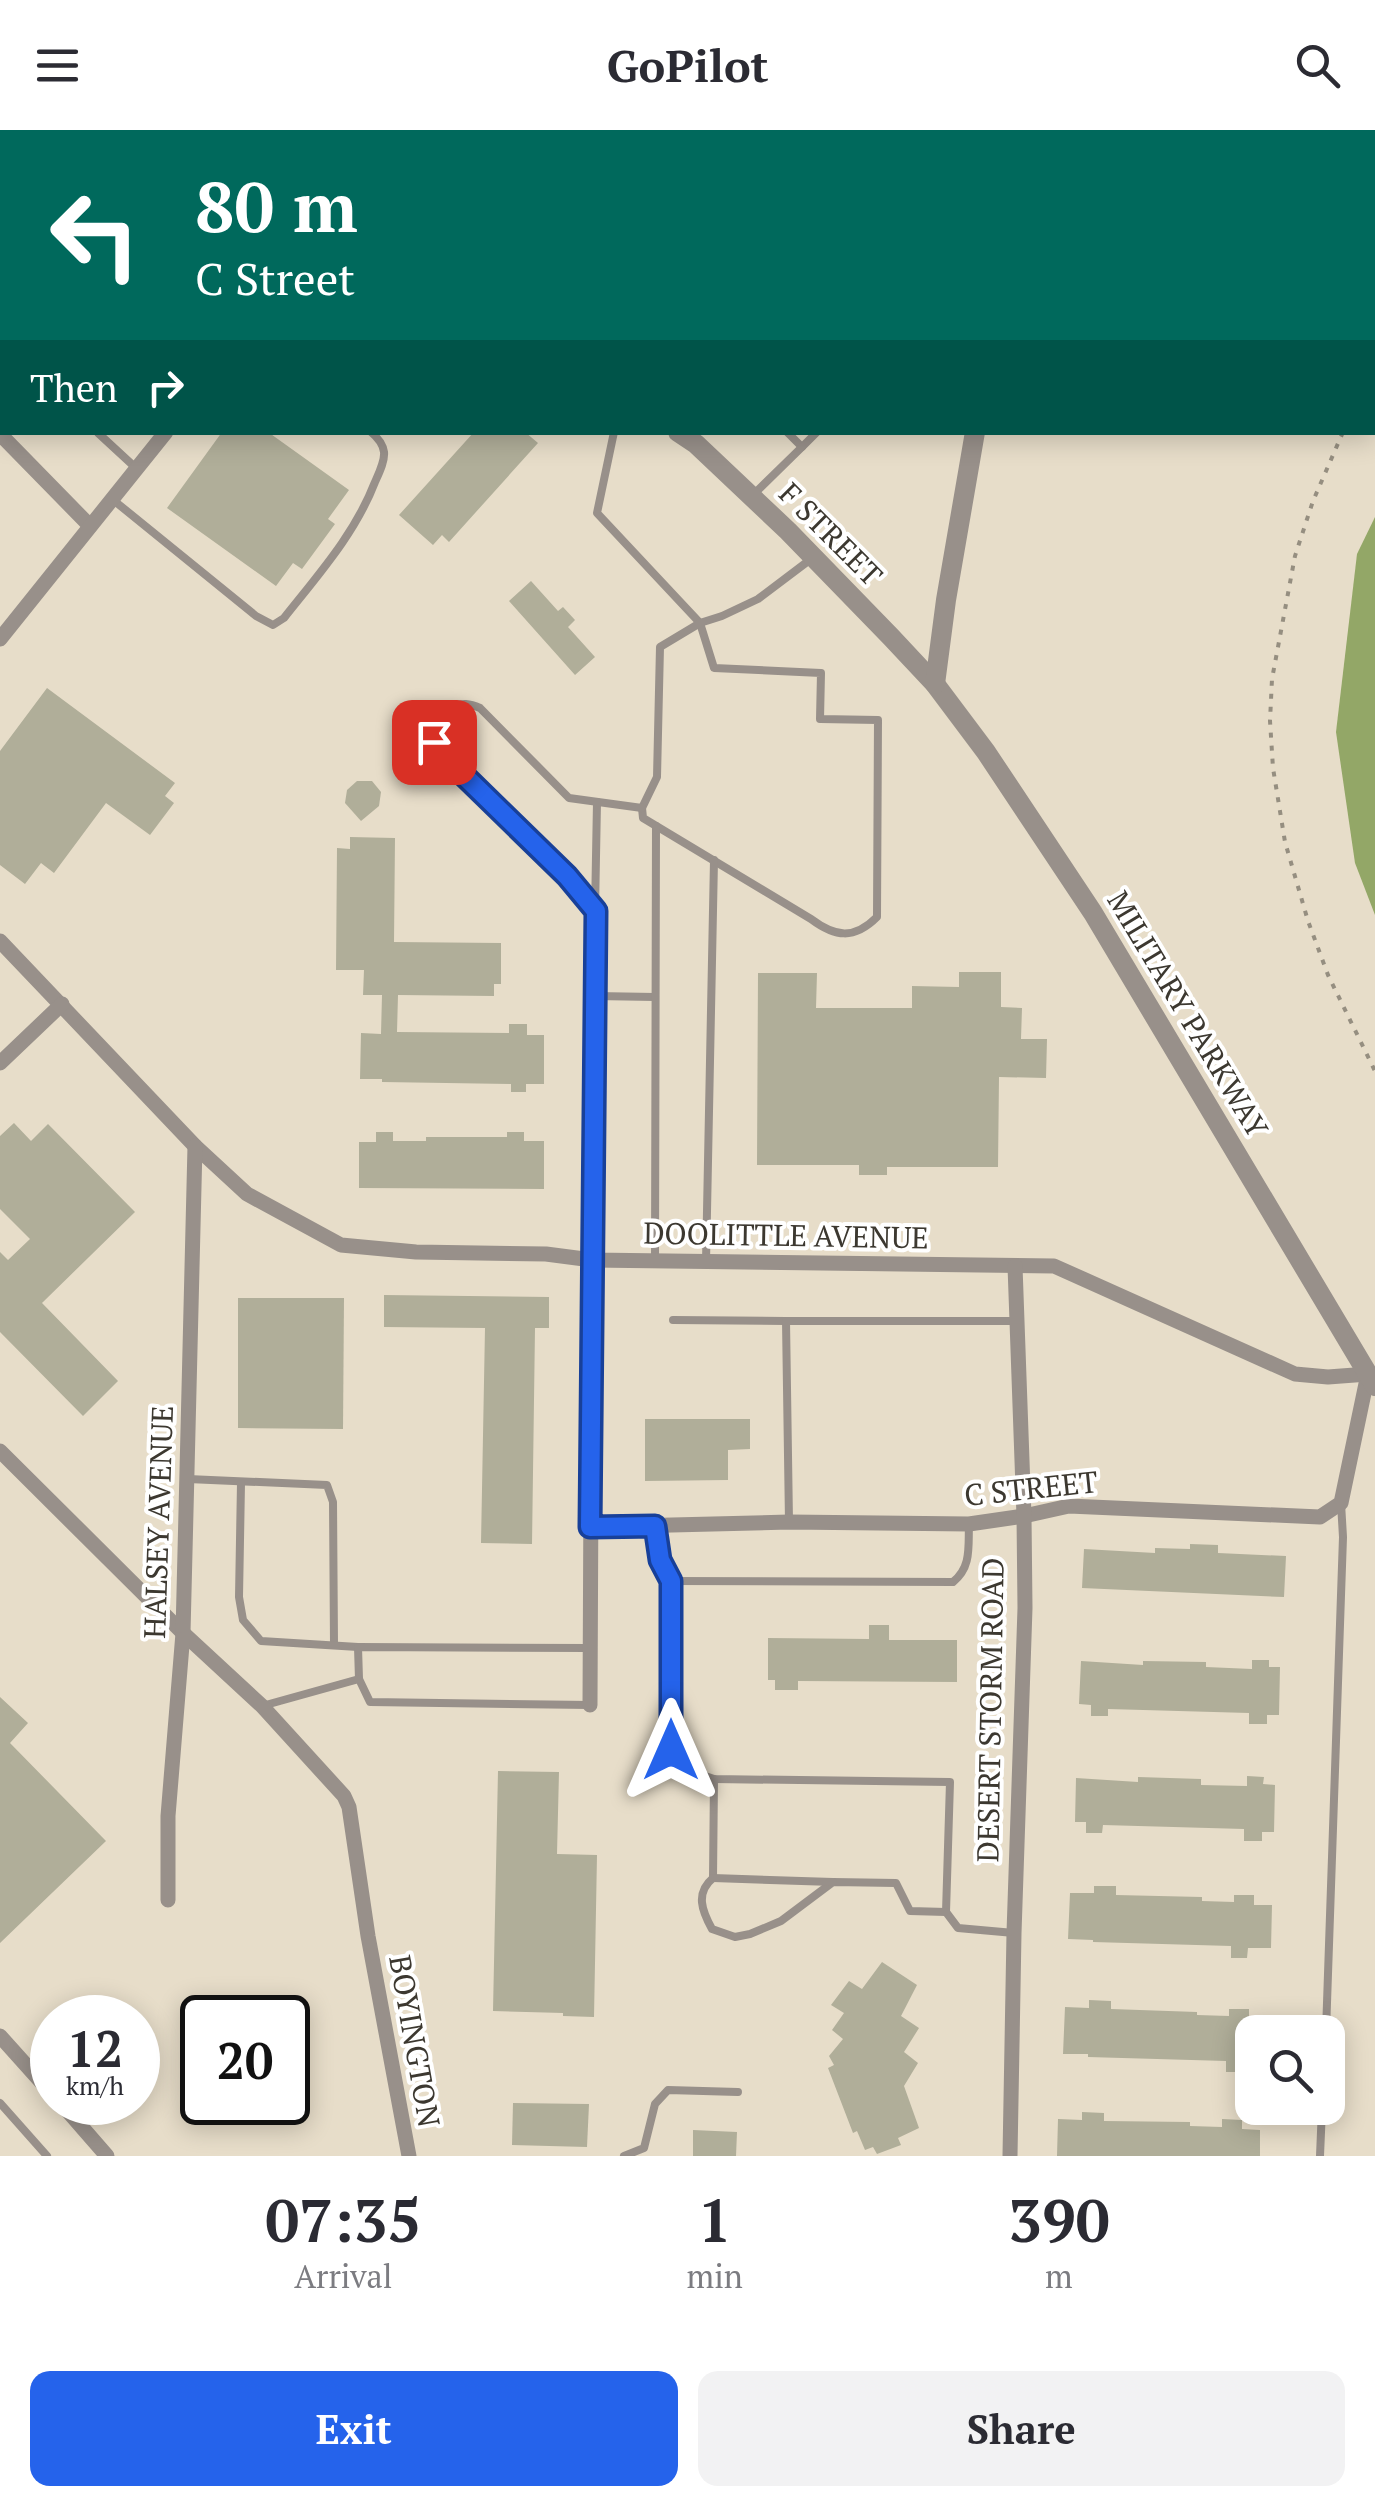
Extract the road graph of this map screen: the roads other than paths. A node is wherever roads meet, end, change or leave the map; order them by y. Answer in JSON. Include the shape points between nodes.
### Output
{"nodes":[{"id":1,"x":1,"y":435,"type":"edge"},
{"id":2,"x":100,"y":435,"type":"edge"},
{"id":3,"x":164,"y":435,"type":"edge"},
{"id":4,"x":374,"y":435,"type":"edge"},
{"id":5,"x":613,"y":435,"type":"edge"},
{"id":6,"x":789,"y":435,"type":"edge"},
{"id":7,"x":813,"y":435,"type":"edge"},
{"id":8,"x":974,"y":435,"type":"edge"},
{"id":9,"x":694,"y":436,"type":"edge"},
{"id":10,"x":802,"y":447,"type":"junction"},
{"id":11,"x":137,"y":469,"type":"junction"},
{"id":12,"x":751,"y":497,"type":"junction"},
{"id":13,"x":112,"y":499,"type":"junction"},
{"id":14,"x":90,"y":526,"type":"junction"},
{"id":15,"x":813,"y":558,"type":"junction"},
{"id":16,"x":700,"y":622,"type":"junction"},
{"id":17,"x":0,"y":639,"type":"edge"},
{"id":18,"x":935,"y":684,"type":"junction"},
{"id":19,"x":596,"y":802,"type":"junction"},
{"id":20,"x":642,"y":808,"type":"junction"},
{"id":21,"x":656,"y":826,"type":"junction"},
{"id":22,"x":714,"y":860,"type":"junction"},
{"id":23,"x":596,"y":911,"type":"junction"},
{"id":24,"x":0,"y":941,"type":"edge"},
{"id":25,"x":595,"y":996,"type":"junction"},
{"id":26,"x":655,"y":996,"type":"junction"},
{"id":27,"x":62,"y":1004,"type":"junction"},
{"id":28,"x":0,"y":1063,"type":"edge"},
{"id":29,"x":195,"y":1146,"type":"junction"},
{"id":30,"x":592,"y":1260,"type":"junction"},
{"id":31,"x":655,"y":1261,"type":"junction"},
{"id":32,"x":706,"y":1262,"type":"junction"},
{"id":33,"x":1015,"y":1266,"type":"junction"},
{"id":34,"x":673,"y":1320,"type":"dead end"},
{"id":35,"x":786,"y":1321,"type":"junction"},
{"id":36,"x":1016,"y":1321,"type":"junction"},
{"id":37,"x":1371,"y":1380,"type":"edge"},
{"id":38,"x":0,"y":1451,"type":"edge"},
{"id":39,"x":188,"y":1479,"type":"junction"},
{"id":40,"x":241,"y":1482,"type":"junction"},
{"id":41,"x":1341,"y":1503,"type":"junction"},
{"id":42,"x":1024,"y":1516,"type":"junction"},
{"id":43,"x":789,"y":1522,"type":"junction"},
{"id":44,"x":969,"y":1524,"type":"junction"},
{"id":45,"x":655,"y":1526,"type":"junction"},
{"id":46,"x":590,"y":1527,"type":"junction"},
{"id":47,"x":671,"y":1581,"type":"junction"},
{"id":48,"x":183,"y":1633,"type":"junction"},
{"id":49,"x":334,"y":1644,"type":"junction"},
{"id":50,"x":358,"y":1647,"type":"junction"},
{"id":51,"x":590,"y":1648,"type":"junction"},
{"id":52,"x":359,"y":1679,"type":"junction"},
{"id":53,"x":262,"y":1706,"type":"junction"},
{"id":54,"x":590,"y":1706,"type":"joint"},
{"id":55,"x":714,"y":1779,"type":"junction"},
{"id":56,"x":713,"y":1878,"type":"junction"},
{"id":57,"x":833,"y":1882,"type":"junction"},
{"id":58,"x":168,"y":1900,"type":"dead end"},
{"id":59,"x":946,"y":1912,"type":"junction"},
{"id":60,"x":1014,"y":1933,"type":"junction"},
{"id":61,"x":1327,"y":2015,"type":"edge"},
{"id":62,"x":0,"y":2036,"type":"edge"},
{"id":63,"x":30,"y":2069,"type":"edge"},
{"id":64,"x":738,"y":2092,"type":"dead end"},
{"id":65,"x":0,"y":2102,"type":"edge"},
{"id":66,"x":80,"y":2125,"type":"edge"},
{"id":67,"x":1321,"y":2125,"type":"edge"},
{"id":68,"x":47,"y":2156,"type":"edge"},
{"id":69,"x":108,"y":2156,"type":"edge"},
{"id":70,"x":408,"y":2156,"type":"edge"},
{"id":71,"x":624,"y":2156,"type":"edge"},
{"id":72,"x":1010,"y":2156,"type":"edge"},
{"id":73,"x":1320,"y":2156,"type":"edge"}],
"edges":[{"from":1,"to":14,"type":"street"},
{"from":2,"to":11,"type":"lane"},
{"from":3,"to":11,"type":"street"},
{"from":4,"to":13,"type":"lane","via":[[384,452],[365,510],[273,626]]},
{"from":5,"to":16,"type":"lane","via":[[597,513]]},
{"from":6,"to":10,"type":"lane"},
{"from":7,"to":10,"type":"lane"},
{"from":8,"to":18,"type":"street"},
{"from":9,"to":12,"type":"street","name":"F STREET"},
{"from":10,"to":12,"type":"lane"},
{"from":11,"to":13,"type":"street"},
{"from":12,"to":15,"type":"street","name":"F STREET"},
{"from":13,"to":14,"type":"street"},
{"from":14,"to":17,"type":"street"},
{"from":15,"to":16,"type":"lane","via":[[758,599]]},
{"from":15,"to":18,"type":"street","name":"F STREET"},
{"from":16,"to":20,"type":"lane","via":[[660,648],[657,777]]},
{"from":16,"to":22,"type":"lane","via":[[714,668],[821,673],[820,719],[878,720],[877,917],[857,931],[829,933]]},
{"from":18,"to":37,"type":"street","name":"MILITARY PARKWAY","via":[[1093,912]]},
{"from":19,"to":20,"type":"lane"},
{"from":19,"to":23,"type":"lane"},
{"from":19,"to":23,"type":"lane","via":[[570,798],[472,704],[451,706],[434,729],[442,754]]},
{"from":20,"to":21,"type":"lane"},
{"from":21,"to":22,"type":"lane"},
{"from":21,"to":26,"type":"lane"},
{"from":22,"to":32,"type":"lane"},
{"from":23,"to":25,"type":"lane"},
{"from":24,"to":27,"type":"street","name":"DOOLITTLE AVENUE"},
{"from":25,"to":26,"type":"lane"},
{"from":25,"to":30,"type":"lane"},
{"from":26,"to":31,"type":"lane"},
{"from":27,"to":28,"type":"street"},
{"from":27,"to":29,"type":"street","name":"DOOLITTLE AVENUE"},
{"from":29,"to":30,"type":"street","name":"DOOLITTLE AVENUE","via":[[247,1194],[342,1245]]},
{"from":29,"to":39,"type":"street","name":"HALSEY AVENUE"},
{"from":30,"to":31,"type":"street","name":"DOOLITTLE AVENUE"},
{"from":30,"to":46,"type":"street"},
{"from":31,"to":32,"type":"street","name":"DOOLITTLE AVENUE"},
{"from":32,"to":33,"type":"street","name":"DOOLITTLE AVENUE"},
{"from":33,"to":36,"type":"street","name":"DESERT STORM ROAD"},
{"from":33,"to":37,"type":"street","name":"DOOLITTLE AVENUE","via":[[1054,1266],[1295,1374]]},
{"from":34,"to":35,"type":"lane"},
{"from":35,"to":36,"type":"lane"},
{"from":35,"to":43,"type":"lane"},
{"from":36,"to":42,"type":"street","name":"DESERT STORM ROAD"},
{"from":37,"to":41,"type":"street"},
{"from":38,"to":48,"type":"street","name":"BOYINGTON"},
{"from":39,"to":40,"type":"lane"},
{"from":39,"to":48,"type":"street","name":"HALSEY AVENUE"},
{"from":40,"to":49,"type":"lane","via":[[243,1620],[261,1640]]},
{"from":40,"to":49,"type":"lane","via":[[326,1485],[333,1502]]},
{"from":41,"to":42,"type":"street","name":"C STREET","via":[[1320,1517],[1068,1506]]},
{"from":41,"to":61,"type":"lane"},
{"from":42,"to":44,"type":"street","name":"C STREET"},
{"from":42,"to":60,"type":"street","name":"DESERT STORM ROAD"},
{"from":43,"to":44,"type":"street","name":"C STREET"},
{"from":43,"to":45,"type":"street","name":"C STREET"},
{"from":44,"to":47,"type":"lane","via":[[968,1563],[954,1582]]},
{"from":45,"to":46,"type":"street","name":"C STREET"},
{"from":45,"to":47,"type":"lane"},
{"from":46,"to":51,"type":"street"},
{"from":47,"to":55,"type":"lane","via":[[671,1750],[684,1769]]},
{"from":48,"to":53,"type":"street","name":"BOYINGTON"},
{"from":48,"to":58,"type":"street","name":"HALSEY AVENUE"},
{"from":49,"to":50,"type":"lane"},
{"from":50,"to":51,"type":"lane"},
{"from":50,"to":52,"type":"lane"},
{"from":51,"to":54,"type":"street"},
{"from":52,"to":53,"type":"lane"},
{"from":52,"to":54,"type":"lane","via":[[370,1702]]},
{"from":53,"to":70,"type":"street","name":"BOYINGTON","via":[[349,1807]]},
{"from":55,"to":56,"type":"lane"},
{"from":55,"to":59,"type":"lane","via":[[950,1782]]},
{"from":56,"to":57,"type":"lane"},
{"from":56,"to":57,"type":"lane","via":[[702,1908],[712,1929],[735,1938],[781,1920]]},
{"from":57,"to":59,"type":"lane","via":[[896,1882],[910,1912]]},
{"from":59,"to":60,"type":"lane","via":[[958,1928]]},
{"from":60,"to":72,"type":"street","name":"DESERT STORM ROAD"},
{"from":62,"to":63,"type":"street"},
{"from":64,"to":71,"type":"lane","via":[[668,2090],[655,2104],[644,2148]]},
{"from":65,"to":68,"type":"lane"},
{"from":66,"to":69,"type":"street"},
{"from":67,"to":73,"type":"lane"}]}
